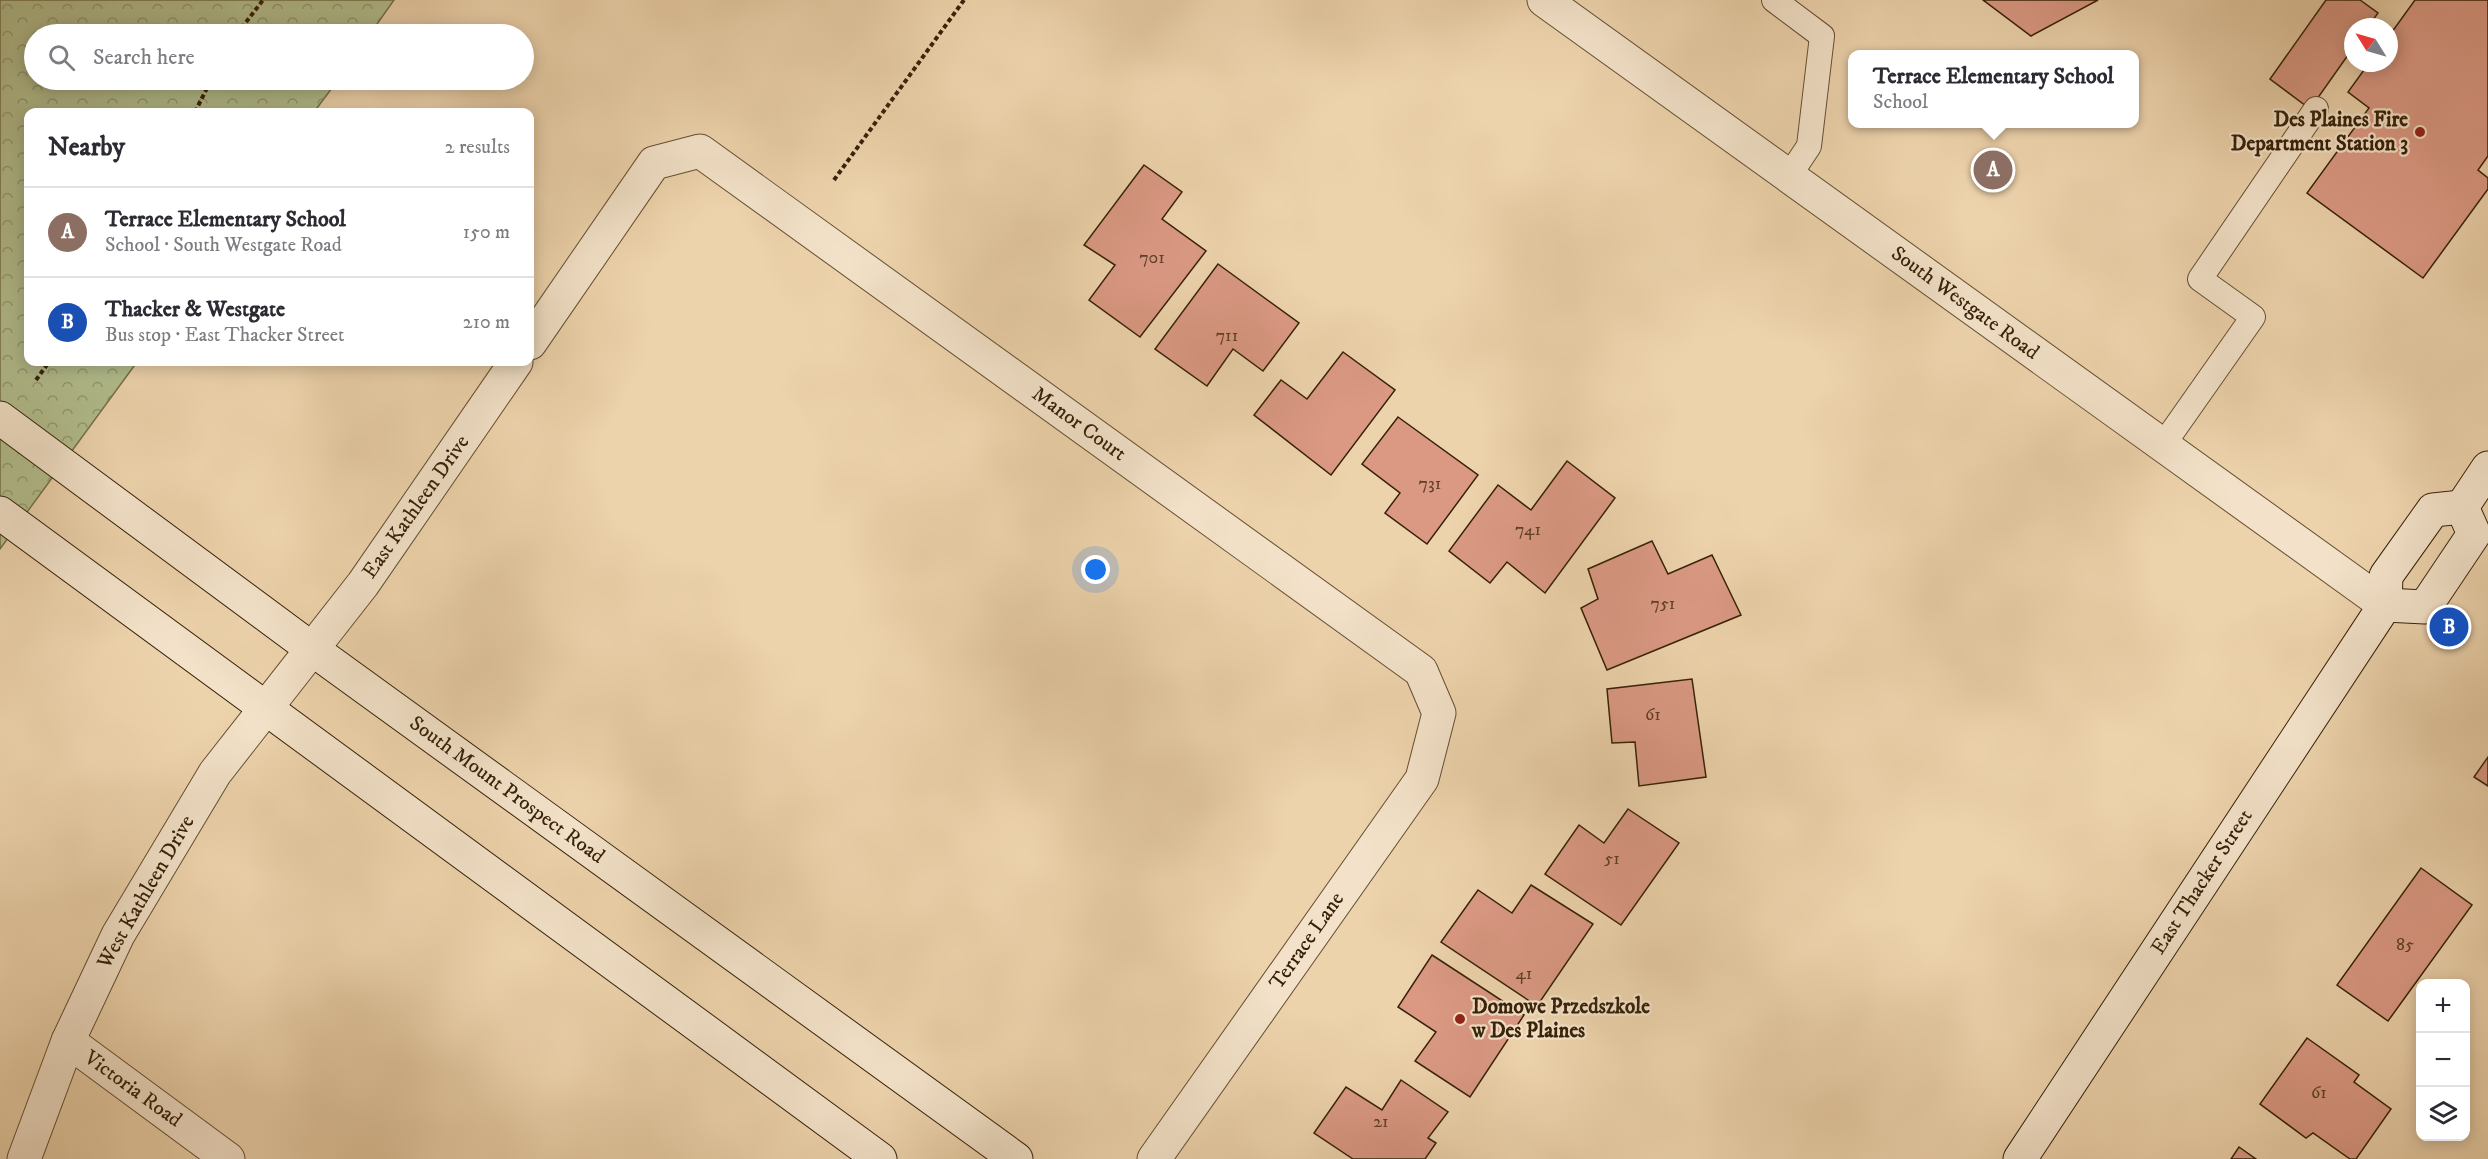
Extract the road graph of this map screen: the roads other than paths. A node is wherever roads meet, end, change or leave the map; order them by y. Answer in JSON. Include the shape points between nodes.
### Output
{"nodes":[{"id":1,"x":1544,"y":0,"type":"edge"},
{"id":2,"x":1774,"y":0,"type":"edge"},
{"id":3,"x":2316,"y":109,"type":"dead end"},
{"id":4,"x":1789,"y":176,"type":"junction"},
{"id":5,"x":534,"y":337,"type":"edge"},
{"id":6,"x":513,"y":366,"type":"edge"},
{"id":7,"x":0,"y":418,"type":"edge"},
{"id":8,"x":2163,"y":445,"type":"junction"},
{"id":9,"x":2488,"y":468,"type":"edge"},
{"id":10,"x":2462,"y":507,"type":"junction"},
{"id":11,"x":0,"y":513,"type":"edge"},
{"id":12,"x":2385,"y":605,"type":"junction"},
{"id":13,"x":312,"y":649,"type":"junction"},
{"id":14,"x":266,"y":709,"type":"junction"},
{"id":15,"x":1439,"y":713,"type":"joint"},
{"id":16,"x":68,"y":1041,"type":"junction"},
{"id":17,"x":24,"y":1159,"type":"edge"},
{"id":18,"x":228,"y":1159,"type":"edge"},
{"id":19,"x":880,"y":1159,"type":"edge"},
{"id":20,"x":1017,"y":1159,"type":"edge"},
{"id":21,"x":1154,"y":1159,"type":"edge"},
{"id":22,"x":2020,"y":1159,"type":"edge"}],
"edges":[{"from":1,"to":4,"type":"street","name":"South Westgate Road"},
{"from":2,"to":4,"type":"lane","via":[[1822,36],[1809,146]]},
{"from":3,"to":8,"type":"lane","via":[[2200,279],[2253,317]]},
{"from":4,"to":8,"type":"street","name":"South Westgate Road"},
{"from":5,"to":15,"type":"street","name":"Manor Court","via":[[654,163],[700,151],[1421,671]]},
{"from":6,"to":13,"type":"street","name":"East Kathleen Drive","via":[[363,584]]},
{"from":7,"to":13,"type":"street","name":"South Mount Prospect Road"},
{"from":8,"to":12,"type":"street","name":"South Westgate Road"},
{"from":9,"to":10,"type":"street"},
{"from":10,"to":12,"type":"street","via":[[2433,510],[2386,576]]},
{"from":10,"to":12,"type":"street","via":[[2474,534],[2425,607]]},
{"from":11,"to":14,"type":"street"},
{"from":12,"to":22,"type":"street","name":"East Thacker Street"},
{"from":13,"to":14,"type":"street","name":"West Kathleen Drive"},
{"from":13,"to":20,"type":"street","name":"South Mount Prospect Road"},
{"from":14,"to":16,"type":"street","name":"West Kathleen Drive","via":[[215,773],[130,915]]},
{"from":14,"to":19,"type":"street"},
{"from":15,"to":21,"type":"street","name":"Terrace Lane","via":[[1422,779]]},
{"from":16,"to":17,"type":"street","name":"West Kathleen Drive"},
{"from":16,"to":18,"type":"street","name":"Victoria Road"}]}
